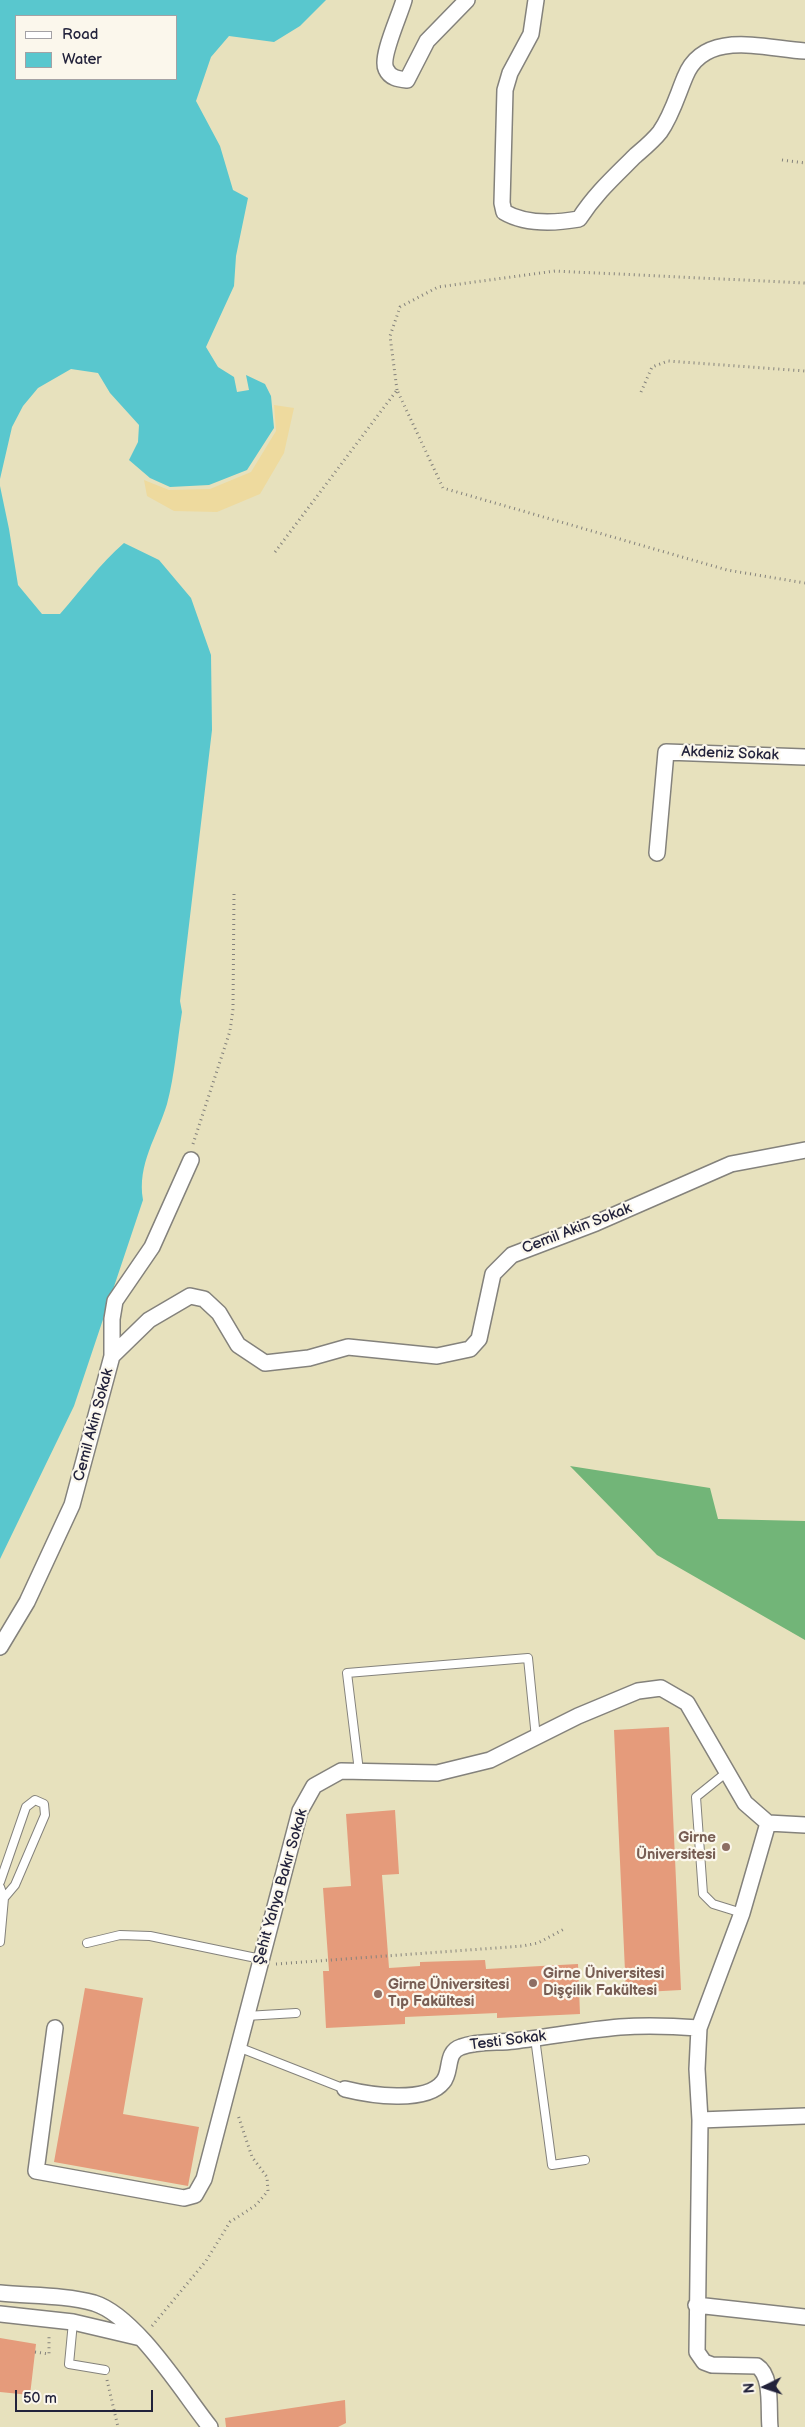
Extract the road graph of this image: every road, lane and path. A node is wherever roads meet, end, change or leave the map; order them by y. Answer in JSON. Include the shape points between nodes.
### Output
{"nodes":[{"id":1,"x":404,"y":0,"type":"edge"},
{"id":2,"x":467,"y":0,"type":"edge"},
{"id":3,"x":536,"y":0,"type":"edge"},
{"id":4,"x":805,"y":51,"type":"edge"},
{"id":5,"x":782,"y":160,"type":"dead end"},
{"id":6,"x":805,"y":163,"type":"edge"},
{"id":7,"x":805,"y":283,"type":"edge"},
{"id":8,"x":805,"y":370,"type":"edge"},
{"id":9,"x":397,"y":390,"type":"junction"},
{"id":10,"x":641,"y":392,"type":"dead end"},
{"id":11,"x":275,"y":552,"type":"dead end"},
{"id":12,"x":805,"y":583,"type":"edge"},
{"id":13,"x":805,"y":756,"type":"edge"},
{"id":14,"x":657,"y":853,"type":"dead end"},
{"id":15,"x":234,"y":893,"type":"dead end"},
{"id":16,"x":805,"y":1150,"type":"edge"},
{"id":17,"x":191,"y":1160,"type":"joint"},
{"id":18,"x":112,"y":1356,"type":"junction"},
{"id":19,"x":0,"y":1647,"type":"edge"},
{"id":20,"x":536,"y":1738,"type":"junction"},
{"id":21,"x":359,"y":1771,"type":"junction"},
{"id":22,"x":727,"y":1772,"type":"junction"},
{"id":23,"x":768,"y":1823,"type":"junction"},
{"id":24,"x":805,"y":1825,"type":"edge"},
{"id":25,"x":0,"y":1882,"type":"edge"},
{"id":26,"x":0,"y":1887,"type":"edge"},
{"id":27,"x":4,"y":1898,"type":"junction"},
{"id":28,"x":742,"y":1913,"type":"junction"},
{"id":29,"x":566,"y":1928,"type":"dead end"},
{"id":30,"x":0,"y":1942,"type":"edge"},
{"id":31,"x":87,"y":1943,"type":"dead end"},
{"id":32,"x":260,"y":1962,"type":"junction"},
{"id":33,"x":296,"y":2013,"type":"dead end"},
{"id":34,"x":246,"y":2016,"type":"junction"},
{"id":35,"x":55,"y":2028,"type":"dead end"},
{"id":36,"x":700,"y":2028,"type":"junction"},
{"id":37,"x":535,"y":2038,"type":"junction"},
{"id":38,"x":238,"y":2047,"type":"junction"},
{"id":39,"x":345,"y":2089,"type":"joint"},
{"id":40,"x":238,"y":2112,"type":"dead end"},
{"id":41,"x":805,"y":2116,"type":"edge"},
{"id":42,"x":700,"y":2120,"type":"junction"},
{"id":43,"x":585,"y":2160,"type":"dead end"},
{"id":44,"x":0,"y":2293,"type":"edge"},
{"id":45,"x":696,"y":2305,"type":"junction"},
{"id":46,"x":0,"y":2314,"type":"edge"},
{"id":47,"x":805,"y":2317,"type":"edge"},
{"id":48,"x":47,"y":2318,"type":"junction"},
{"id":49,"x":73,"y":2322,"type":"junction"},
{"id":50,"x":142,"y":2338,"type":"junction"},
{"id":51,"x":36,"y":2352,"type":"dead end"},
{"id":52,"x":104,"y":2370,"type":"joint"},
{"id":53,"x":118,"y":2427,"type":"edge"},
{"id":54,"x":210,"y":2427,"type":"edge"},
{"id":55,"x":770,"y":2427,"type":"edge"}],
"edges":[{"from":1,"to":2,"type":"street","via":[[384,57],[386,69],[395,78],[406,80],[427,41]]},
{"from":3,"to":4,"type":"street","via":[[531,34],[510,73],[505,90],[502,202],[504,212],[513,217],[556,223],[579,219],[594,195],[660,133],[697,56],[722,46],[750,44]]},
{"from":5,"to":6,"type":"path"},
{"from":7,"to":9,"type":"path","via":[[555,271],[438,287],[400,307],[390,336]]},
{"from":8,"to":10,"type":"path","via":[[668,361],[652,368]]},
{"from":9,"to":11,"type":"path"},
{"from":9,"to":12,"type":"path","via":[[443,488],[727,570]]},
{"from":13,"to":14,"type":"street","name":"Akdeniz Sokak","via":[[666,752]]},
{"from":15,"to":17,"type":"path","via":[[230,1031],[194,1140]]},
{"from":16,"to":18,"type":"street","name":"Cemil Akin Sokak","via":[[731,1164],[596,1224],[512,1255],[493,1274],[479,1338],[470,1349],[437,1356],[348,1347],[309,1358],[265,1363],[238,1345],[219,1313],[204,1299],[190,1296],[149,1320]]},
{"from":17,"to":18,"type":"street","via":[[152,1247],[115,1301]]},
{"from":18,"to":19,"type":"street","name":"Cemil Akin Sokak","via":[[72,1505],[27,1602]]},
{"from":20,"to":21,"type":"street","name":"Şehit Yahya Bakır Sokak","via":[[490,1760],[437,1773]]},
{"from":20,"to":21,"type":"lane","via":[[528,1658],[348,1673]]},
{"from":20,"to":22,"type":"street","name":"Şehit Yahya Bakır Sokak","via":[[638,1691],[661,1688],[687,1703]]},
{"from":21,"to":32,"type":"street","name":"Şehit Yahya Bakır Sokak","via":[[341,1771],[314,1786],[300,1811]]},
{"from":22,"to":23,"type":"street","name":"Şehit Yahya Bakır Sokak","via":[[746,1803]]},
{"from":22,"to":28,"type":"lane","via":[[696,1797],[703,1894],[713,1904]]},
{"from":23,"to":24,"type":"street"},
{"from":23,"to":28,"type":"street"},
{"from":25,"to":27,"type":"lane","via":[[26,1807],[35,1800],[44,1804],[45,1815],[15,1885]]},
{"from":26,"to":27,"type":"lane"},
{"from":27,"to":30,"type":"lane"},
{"from":28,"to":36,"type":"street"},
{"from":29,"to":32,"type":"path","via":[[538,1943],[523,1946]]},
{"from":31,"to":32,"type":"lane","via":[[120,1935],[150,1936]]},
{"from":32,"to":34,"type":"street","name":"Şehit Yahya Bakır Sokak"},
{"from":33,"to":34,"type":"lane"},
{"from":34,"to":38,"type":"street","name":"Şehit Yahya Bakır Sokak"},
{"from":35,"to":38,"type":"street","name":"Şehit Yahya Bakır Sokak","via":[[36,2171],[184,2198],[195,2195],[204,2179]]},
{"from":36,"to":37,"type":"street","name":"Testi Sokak","via":[[621,2027]]},
{"from":36,"to":42,"type":"street"},
{"from":37,"to":39,"type":"street","name":"Testi Sokak","via":[[459,2048],[453,2054],[444,2082],[431,2092],[365,2094]]},
{"from":37,"to":43,"type":"lane","via":[[552,2165]]},
{"from":38,"to":39,"type":"lane"},
{"from":40,"to":50,"type":"path","via":[[252,2157],[267,2177],[268,2191],[256,2205],[230,2222],[206,2261]]},
{"from":41,"to":42,"type":"street"},
{"from":42,"to":45,"type":"street"},
{"from":44,"to":50,"type":"street","via":[[96,2304],[116,2315]]},
{"from":45,"to":47,"type":"street"},
{"from":45,"to":55,"type":"street","via":[[697,2352],[704,2362],[757,2366],[763,2370]]},
{"from":46,"to":48,"type":"street"},
{"from":48,"to":49,"type":"street"},
{"from":48,"to":51,"type":"path","via":[[49,2354]]},
{"from":49,"to":50,"type":"street"},
{"from":49,"to":52,"type":"lane","via":[[69,2364]]},
{"from":50,"to":54,"type":"street"},
{"from":52,"to":53,"type":"path"}]}
